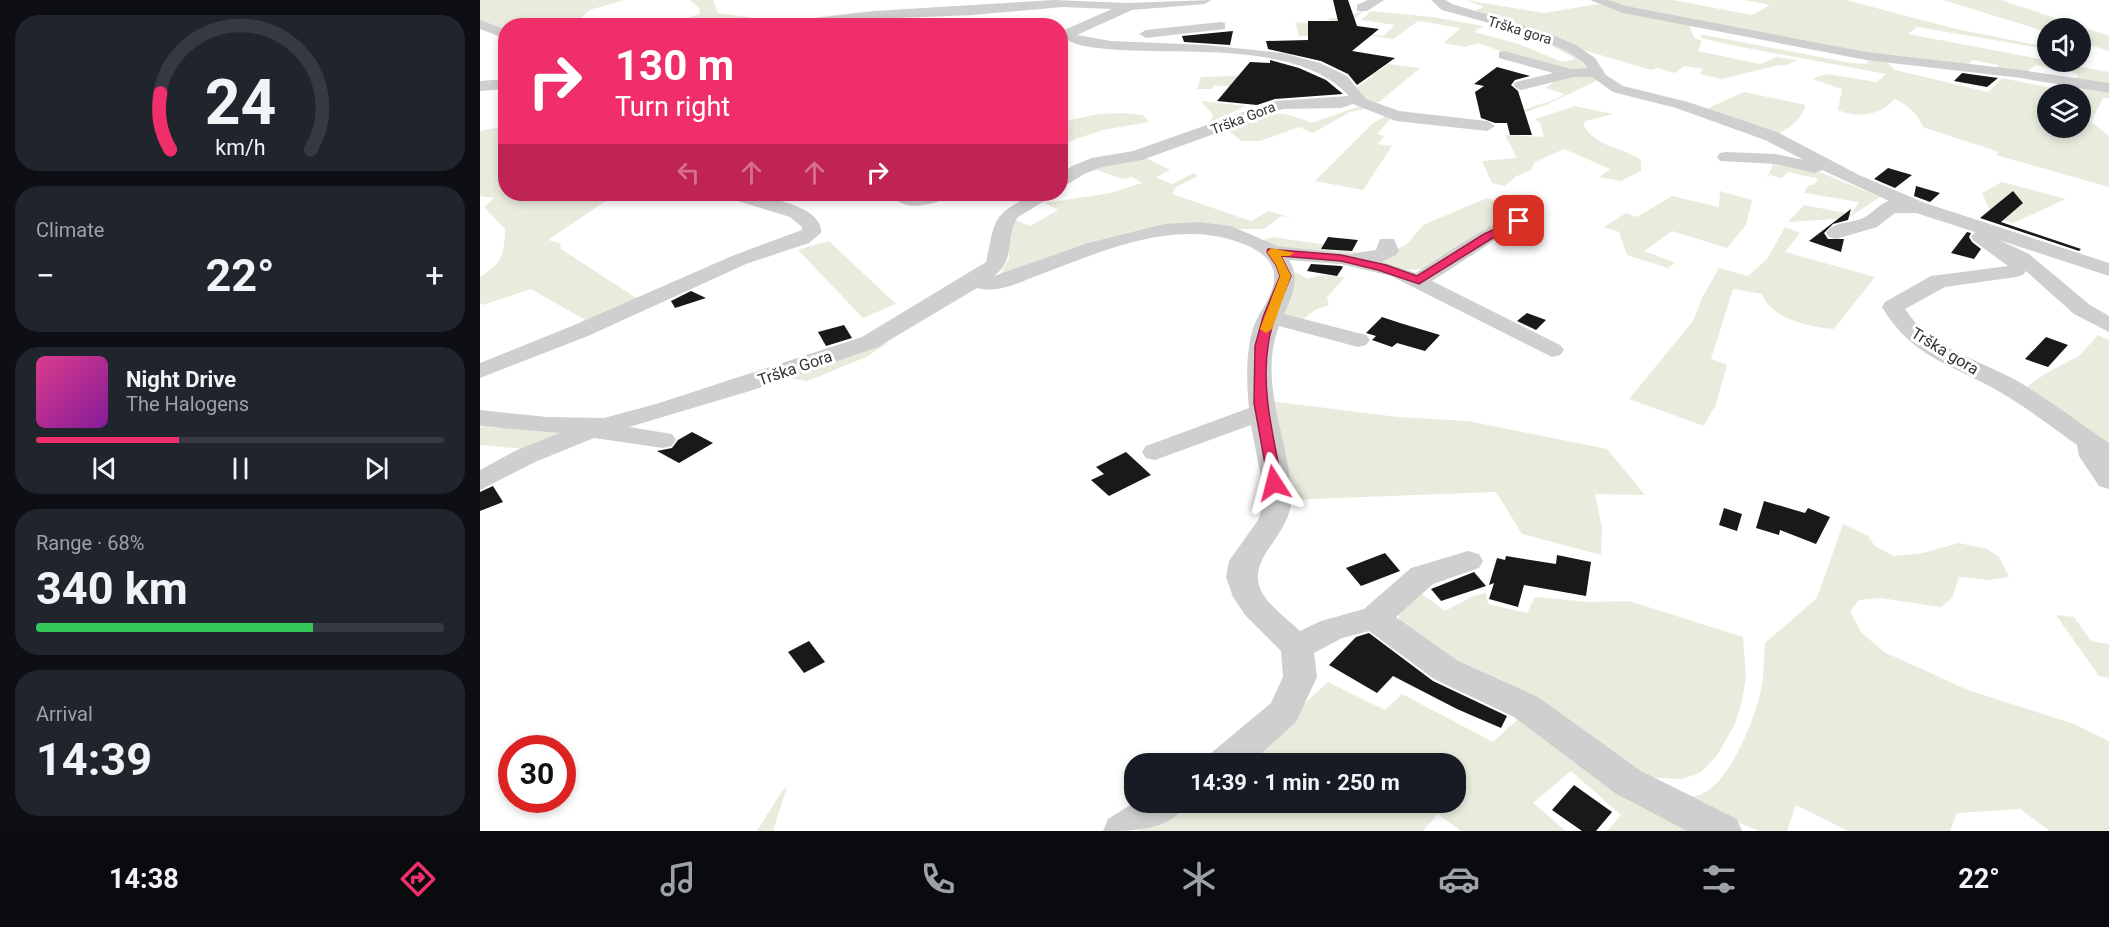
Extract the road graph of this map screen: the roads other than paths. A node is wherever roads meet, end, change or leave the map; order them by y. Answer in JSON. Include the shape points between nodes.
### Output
{"nodes":[{"id":1,"x":1205,"y":0,"type":"edge"},
{"id":2,"x":1378,"y":0,"type":"edge"},
{"id":3,"x":1437,"y":0,"type":"edge"},
{"id":4,"x":1596,"y":0,"type":"edge"},
{"id":5,"x":1108,"y":5,"type":"junction"},
{"id":6,"x":1130,"y":6,"type":"junction"},
{"id":7,"x":1362,"y":8,"type":"dead end"},
{"id":8,"x":850,"y":18,"type":"edge"},
{"id":9,"x":1022,"y":18,"type":"edge"},
{"id":10,"x":1694,"y":23,"type":"junction"},
{"id":11,"x":480,"y":24,"type":"edge"},
{"id":12,"x":1220,"y":26,"type":"dead end"},
{"id":13,"x":498,"y":31,"type":"edge"},
{"id":14,"x":1068,"y":32,"type":"edge"},
{"id":15,"x":498,"y":35,"type":"edge"},
{"id":16,"x":1068,"y":36,"type":"edge"},
{"id":17,"x":480,"y":38,"type":"edge"},
{"id":18,"x":1265,"y":40,"type":"dead end"},
{"id":19,"x":1705,"y":40,"type":"dead end"},
{"id":20,"x":1099,"y":44,"type":"junction"},
{"id":21,"x":1188,"y":47,"type":"junction"},
{"id":22,"x":1504,"y":56,"type":"dead end"},
{"id":23,"x":1885,"y":59,"type":"junction"},
{"id":24,"x":1953,"y":65,"type":"junction"},
{"id":25,"x":1901,"y":66,"type":"dead end"},
{"id":26,"x":1597,"y":72,"type":"junction"},
{"id":27,"x":1574,"y":74,"type":"junction"},
{"id":28,"x":1981,"y":79,"type":"dead end"},
{"id":29,"x":498,"y":85,"type":"edge"},
{"id":30,"x":1521,"y":85,"type":"dead end"},
{"id":31,"x":480,"y":86,"type":"edge"},
{"id":32,"x":2109,"y":88,"type":"edge"},
{"id":33,"x":1658,"y":98,"type":"junction"},
{"id":34,"x":1356,"y":100,"type":"junction"},
{"id":35,"x":1487,"y":126,"type":"dead end"},
{"id":36,"x":1718,"y":135,"type":"dead end"},
{"id":37,"x":1726,"y":157,"type":"dead end"},
{"id":38,"x":1767,"y":159,"type":"junction"},
{"id":39,"x":1844,"y":173,"type":"junction"},
{"id":40,"x":1068,"y":177,"type":"edge"},
{"id":41,"x":1758,"y":177,"type":"dead end"},
{"id":42,"x":758,"y":201,"type":"edge"},
{"id":43,"x":1034,"y":201,"type":"edge"},
{"id":44,"x":1918,"y":207,"type":"junction"},
{"id":45,"x":1534,"y":213,"type":"dead end"},
{"id":46,"x":1956,"y":219,"type":"junction"},
{"id":47,"x":1836,"y":233,"type":"dead end"},
{"id":48,"x":1238,"y":234,"type":"junction"},
{"id":49,"x":1387,"y":243,"type":"dead end"},
{"id":50,"x":1335,"y":250,"type":"junction"},
{"id":51,"x":2001,"y":250,"type":"junction"},
{"id":52,"x":1272,"y":252,"type":"junction"},
{"id":53,"x":2109,"y":270,"type":"edge"},
{"id":54,"x":976,"y":280,"type":"junction"},
{"id":55,"x":1419,"y":281,"type":"junction"},
{"id":56,"x":1269,"y":317,"type":"junction"},
{"id":57,"x":2105,"y":319,"type":"edge"},
{"id":58,"x":2082,"y":339,"type":"dead end"},
{"id":59,"x":1358,"y":340,"type":"dead end"},
{"id":60,"x":1552,"y":350,"type":"dead end"},
{"id":61,"x":480,"y":371,"type":"edge"},
{"id":62,"x":1262,"y":412,"type":"junction"},
{"id":63,"x":480,"y":418,"type":"edge"},
{"id":64,"x":599,"y":428,"type":"junction"},
{"id":65,"x":663,"y":440,"type":"dead end"},
{"id":66,"x":2100,"y":450,"type":"edge"},
{"id":67,"x":1155,"y":452,"type":"dead end"},
{"id":68,"x":2109,"y":480,"type":"edge"},
{"id":69,"x":480,"y":481,"type":"edge"},
{"id":70,"x":1468,"y":561,"type":"dead end"},
{"id":71,"x":1374,"y":618,"type":"junction"},
{"id":72,"x":1297,"y":646,"type":"junction"},
{"id":73,"x":1237,"y":753,"type":"edge"},
{"id":74,"x":1151,"y":813,"type":"edge"},
{"id":75,"x":1122,"y":831,"type":"edge"},
{"id":76,"x":1723,"y":831,"type":"edge"}],
"edges":[{"from":1,"to":6,"type":"street"},
{"from":2,"to":7,"type":"street"},
{"from":3,"to":26,"type":"street","name":"Trška gora","via":[[1447,7],[1554,40],[1584,56]]},
{"from":4,"to":10,"type":"street"},
{"from":5,"to":6,"type":"street"},
{"from":5,"to":8,"type":"street","via":[[1063,3]]},
{"from":5,"to":9,"type":"street"},
{"from":6,"to":14,"type":"street"},
{"from":10,"to":19,"type":"street","via":[[1697,37]]},
{"from":10,"to":23,"type":"street"},
{"from":11,"to":13,"type":"street"},
{"from":12,"to":20,"type":"street"},
{"from":15,"to":17,"type":"street"},
{"from":16,"to":20,"type":"street"},
{"from":18,"to":21,"type":"street"},
{"from":20,"to":21,"type":"street"},
{"from":21,"to":34,"type":"street","via":[[1240,51],[1317,67],[1349,86],[1359,98]]},
{"from":22,"to":27,"type":"street","name":"Trška gora"},
{"from":23,"to":24,"type":"street"},
{"from":23,"to":25,"type":"street"},
{"from":24,"to":28,"type":"street"},
{"from":24,"to":32,"type":"street"},
{"from":26,"to":27,"type":"street","name":"Trška gora"},
{"from":26,"to":33,"type":"street","name":"Trška gora","via":[[1611,86]]},
{"from":27,"to":30,"type":"street","name":"Trška gora"},
{"from":29,"to":31,"type":"street"},
{"from":33,"to":36,"type":"street","name":"Trška gora"},
{"from":33,"to":39,"type":"street","name":"Trška gora","via":[[1771,136]]},
{"from":34,"to":35,"type":"street","via":[[1396,116]]},
{"from":34,"to":40,"type":"street","name":"Trška Gora","via":[[1281,104],[1145,153],[1088,166]]},
{"from":37,"to":38,"type":"street","name":"Trška gora"},
{"from":38,"to":39,"type":"street","name":"Trška gora"},
{"from":38,"to":41,"type":"street"},
{"from":39,"to":44,"type":"street","name":"Trška gora"},
{"from":42,"to":61,"type":"street","via":[[797,213],[812,226],[811,233]]},
{"from":43,"to":54,"type":"street","name":"Trška Gora","via":[[1011,213],[1004,223],[996,265]]},
{"from":44,"to":46,"type":"street","name":"Trška gora"},
{"from":44,"to":47,"type":"street","name":"Trška gora","via":[[1890,207],[1870,223]]},
{"from":45,"to":55,"type":"street","via":[[1488,236]]},
{"from":46,"to":51,"type":"street","name":"Trška gora"},
{"from":46,"to":53,"type":"street","name":"Trška gora"},
{"from":48,"to":50,"type":"street"},
{"from":48,"to":52,"type":"street"},
{"from":48,"to":54,"type":"street","via":[[1206,226],[1161,230],[999,282],[986,284]]},
{"from":49,"to":50,"type":"street","via":[[1389,250],[1380,256]]},
{"from":50,"to":52,"type":"street"},
{"from":50,"to":55,"type":"street"},
{"from":51,"to":57,"type":"street","name":"Trška gora","via":[[2022,257],[2068,296]]},
{"from":51,"to":66,"type":"street","name":"Trška gora","via":[[2019,266],[2016,272],[1939,281],[1893,307],[1899,320],[1912,335],[2009,386]]},
{"from":52,"to":56,"type":"street","via":[[1282,264],[1285,276]]},
{"from":54,"to":64,"type":"street","name":"Trška Gora","via":[[870,342]]},
{"from":55,"to":60,"type":"street"},
{"from":56,"to":59,"type":"street"},
{"from":56,"to":62,"type":"street","via":[[1261,346]]},
{"from":57,"to":58,"type":"street","name":"Trška gora"},
{"from":62,"to":67,"type":"street"},
{"from":62,"to":72,"type":"street","via":[[1277,501],[1274,520],[1246,559],[1240,575],[1251,602]]},
{"from":63,"to":64,"type":"street","name":"Trška Gora"},
{"from":64,"to":65,"type":"street"},
{"from":64,"to":69,"type":"street","via":[[526,456]]},
{"from":66,"to":68,"type":"street","via":[[2092,456]]},
{"from":70,"to":71,"type":"street","via":[[1422,576]]},
{"from":71,"to":72,"type":"street","via":[[1332,629]]},
{"from":71,"to":76,"type":"street","via":[[1446,670],[1526,707],[1628,782]]},
{"from":72,"to":73,"type":"street","via":[[1300,677],[1284,712]]},
{"from":74,"to":75,"type":"street"}]}
